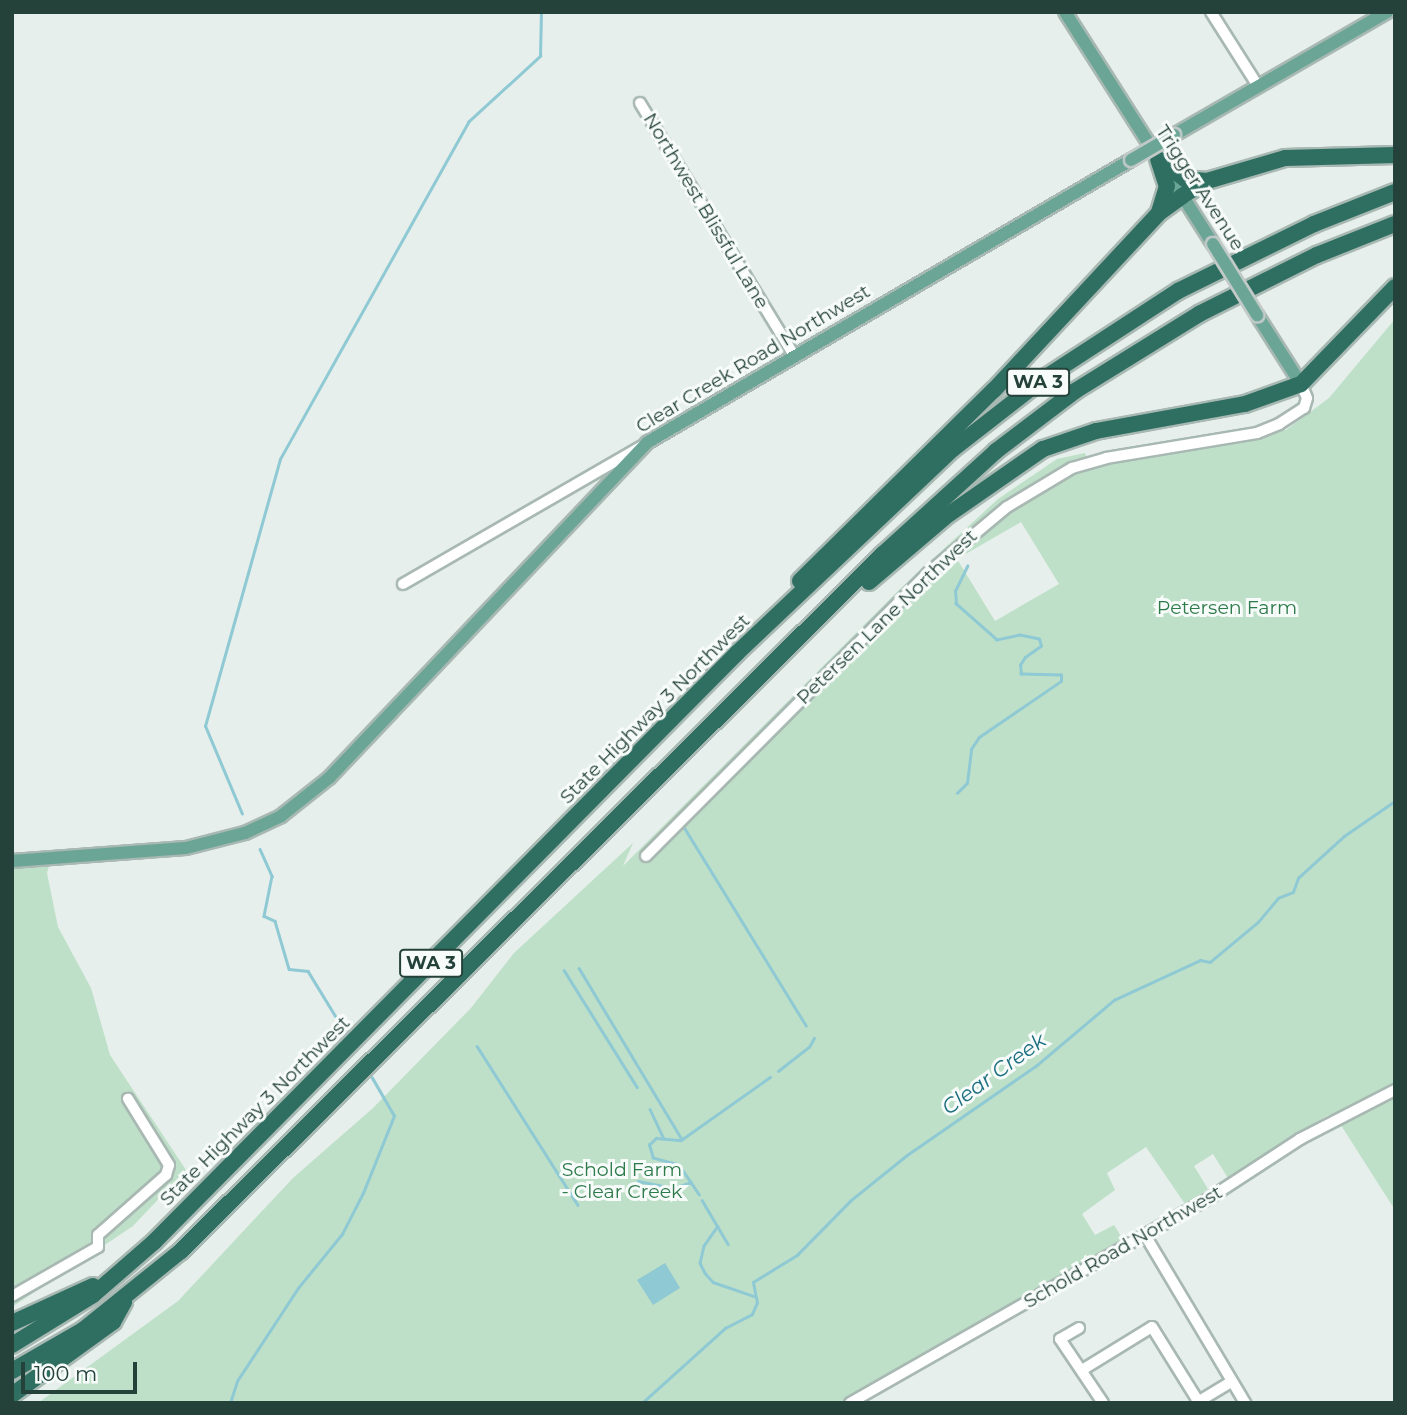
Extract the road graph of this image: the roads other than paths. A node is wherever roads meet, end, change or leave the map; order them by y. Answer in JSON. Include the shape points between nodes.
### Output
{"nodes":[{"id":1,"x":1065,"y":12,"type":"edge"},
{"id":2,"x":1211,"y":12,"type":"edge"},
{"id":3,"x":1387,"y":12,"type":"edge"},
{"id":4,"x":1258,"y":86,"type":"junction"},
{"id":5,"x":640,"y":103,"type":"dead end"},
{"id":6,"x":1395,"y":155,"type":"edge"},
{"id":7,"x":1158,"y":159,"type":"junction"},
{"id":8,"x":1207,"y":181,"type":"junction"},
{"id":9,"x":1395,"y":192,"type":"edge"},
{"id":10,"x":1182,"y":196,"type":"junction"},
{"id":11,"x":1159,"y":213,"type":"junction"},
{"id":12,"x":1395,"y":224,"type":"edge"},
{"id":13,"x":1395,"y":287,"type":"edge"},
{"id":14,"x":794,"y":355,"type":"junction"},
{"id":15,"x":1301,"y":384,"type":"junction"},
{"id":16,"x":648,"y":442,"type":"junction"},
{"id":17,"x":403,"y":584,"type":"dead end"},
{"id":18,"x":791,"y":646,"type":"junction"},
{"id":19,"x":737,"y":653,"type":"junction"},
{"id":20,"x":646,"y":856,"type":"dead end"},
{"id":21,"x":12,"y":861,"type":"edge"},
{"id":22,"x":1395,"y":1090,"type":"edge"},
{"id":23,"x":128,"y":1100,"type":"dead end"},
{"id":24,"x":1145,"y":1235,"type":"junction"},
{"id":25,"x":123,"y":1270,"type":"junction"},
{"id":26,"x":12,"y":1296,"type":"edge"},
{"id":27,"x":127,"y":1297,"type":"junction"},
{"id":28,"x":12,"y":1323,"type":"edge"},
{"id":29,"x":1079,"y":1328,"type":"dead end"},
{"id":30,"x":12,"y":1345,"type":"edge"},
{"id":31,"x":1082,"y":1370,"type":"junction"},
{"id":32,"x":12,"y":1371,"type":"edge"},
{"id":33,"x":1231,"y":1382,"type":"junction"},
{"id":34,"x":12,"y":1395,"type":"edge"},
{"id":35,"x":1197,"y":1402,"type":"edge"},
{"id":36,"x":849,"y":1403,"type":"edge"},
{"id":37,"x":1102,"y":1403,"type":"edge"},
{"id":38,"x":1245,"y":1403,"type":"edge"}],
"edges":[{"from":1,"to":7,"type":"main road","name":"Trigger Avenue"},
{"from":2,"to":4,"type":"street"},
{"from":3,"to":4,"type":"main road","name":"Clear Creek Road Northwest"},
{"from":4,"to":14,"type":"main road","name":"Clear Creek Road Northwest","bridge":true},
{"from":5,"to":14,"type":"street","name":"Northwest Blissful Lane"},
{"from":6,"to":8,"type":"highway","via":[[1285,158]]},
{"from":7,"to":8,"type":"highway","via":[[1185,180]]},
{"from":7,"to":10,"type":"main road","name":"Trigger Avenue"},
{"from":7,"to":11,"type":"highway","via":[[1167,187]]},
{"from":8,"to":10,"type":"highway"},
{"from":9,"to":19,"type":"highway","name":"State Highway 3 Northwest","number":"WA 3","via":[[1213,272],[1063,365],[953,449]]},
{"from":10,"to":11,"type":"highway"},
{"from":10,"to":15,"type":"main road","name":"Trigger Avenue","bridge":true},
{"from":11,"to":19,"type":"highway","via":[[994,390],[819,560]]},
{"from":12,"to":18,"type":"highway","number":"WA 3","via":[[1236,293],[1075,391],[925,513]]},
{"from":13,"to":15,"type":"highway"},
{"from":14,"to":16,"type":"main road","name":"Clear Creek Road Northwest"},
{"from":15,"to":18,"type":"highway","via":[[1245,404],[1085,434],[1031,455],[946,517]]},
{"from":15,"to":20,"type":"street","name":"Petersen Lane Northwest","via":[[1307,398],[1304,408],[1268,429],[1072,468],[1007,507],[928,573]]},
{"from":16,"to":17,"type":"street"},
{"from":16,"to":21,"type":"main road","name":"Clear Creek Road Northwest","via":[[334,773],[281,816],[246,833],[195,846]]},
{"from":18,"to":27,"type":"highway","number":"WA 3","via":[[277,1158]]},
{"from":19,"to":25,"type":"highway","name":"State Highway 3 Northwest","number":"WA 3"},
{"from":22,"to":24,"type":"street","name":"Schold Road Northwest","via":[[1300,1139]]},
{"from":23,"to":26,"type":"street","via":[[169,1166],[166,1175],[98,1236],[98,1247]]},
{"from":24,"to":33,"type":"street"},
{"from":24,"to":36,"type":"street","name":"Schold Road Northwest"},
{"from":25,"to":28,"type":"highway"},
{"from":25,"to":30,"type":"highway","name":"State Highway 3 Northwest","number":"WA 3","via":[[72,1310]]},
{"from":27,"to":32,"type":"highway","number":"WA 3","via":[[58,1346]]},
{"from":27,"to":34,"type":"highway","via":[[113,1322]]},
{"from":29,"to":31,"type":"street","via":[[1060,1339]]},
{"from":31,"to":35,"type":"street","via":[[1152,1327]]},
{"from":31,"to":37,"type":"street"},
{"from":33,"to":35,"type":"street"},
{"from":33,"to":38,"type":"street"}]}
